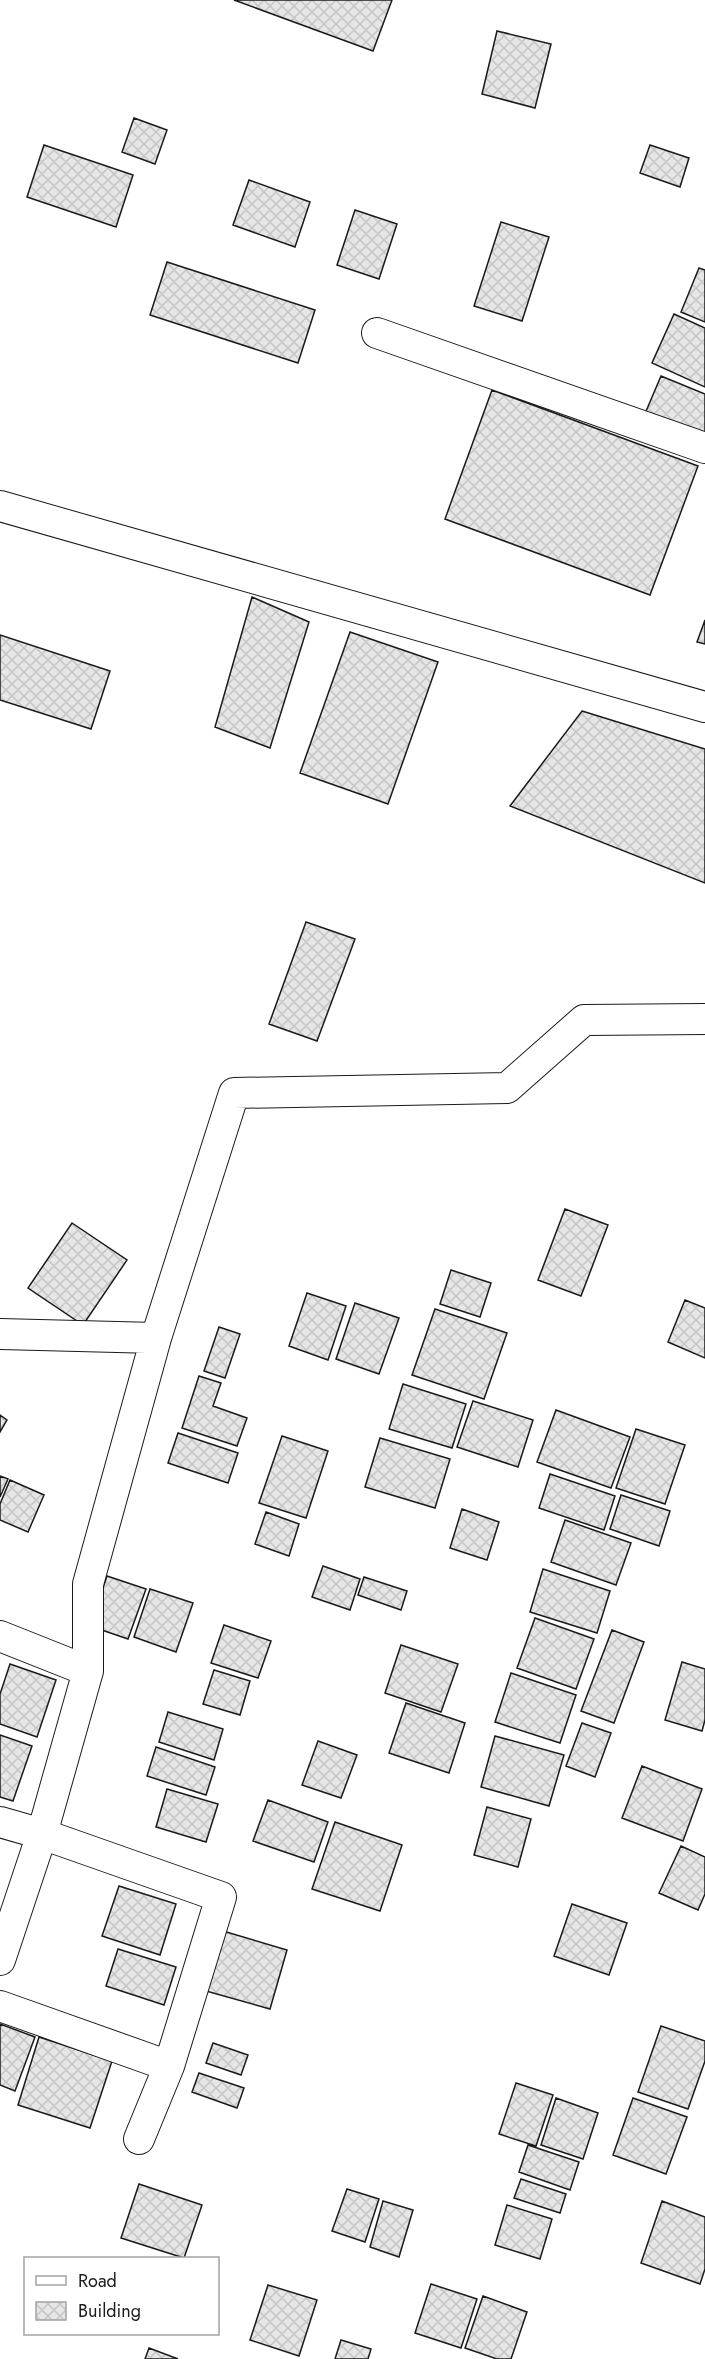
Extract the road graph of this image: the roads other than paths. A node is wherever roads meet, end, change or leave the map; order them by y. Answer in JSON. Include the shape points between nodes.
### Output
{"nodes":[{"id":1,"x":377,"y":333,"type":"dead end"},
{"id":2,"x":705,"y":448,"type":"edge"},
{"id":3,"x":0,"y":506,"type":"edge"},
{"id":4,"x":705,"y":707,"type":"edge"},
{"id":5,"x":705,"y":1019,"type":"edge"},
{"id":6,"x":0,"y":1334,"type":"edge"},
{"id":7,"x":156,"y":1338,"type":"junction"},
{"id":8,"x":0,"y":1636,"type":"edge"},
{"id":9,"x":88,"y":1671,"type":"junction"},
{"id":10,"x":0,"y":1822,"type":"edge"},
{"id":11,"x":42,"y":1834,"type":"junction"},
{"id":12,"x":0,"y":1960,"type":"edge"},
{"id":13,"x":0,"y":2006,"type":"edge"},
{"id":14,"x":169,"y":2066,"type":"junction"},
{"id":15,"x":139,"y":2139,"type":"dead end"}],
"edges":[{"from":1,"to":2,"type":"street"},
{"from":3,"to":4,"type":"street"},
{"from":5,"to":7,"type":"street","via":[[584,1020],[507,1088],[234,1093]]},
{"from":6,"to":7,"type":"street"},
{"from":7,"to":9,"type":"street","via":[[88,1584]]},
{"from":8,"to":9,"type":"street"},
{"from":9,"to":11,"type":"street"},
{"from":10,"to":11,"type":"street"},
{"from":11,"to":12,"type":"street"},
{"from":11,"to":14,"type":"street","via":[[221,1897]]},
{"from":13,"to":14,"type":"street"},
{"from":14,"to":15,"type":"street"}]}
